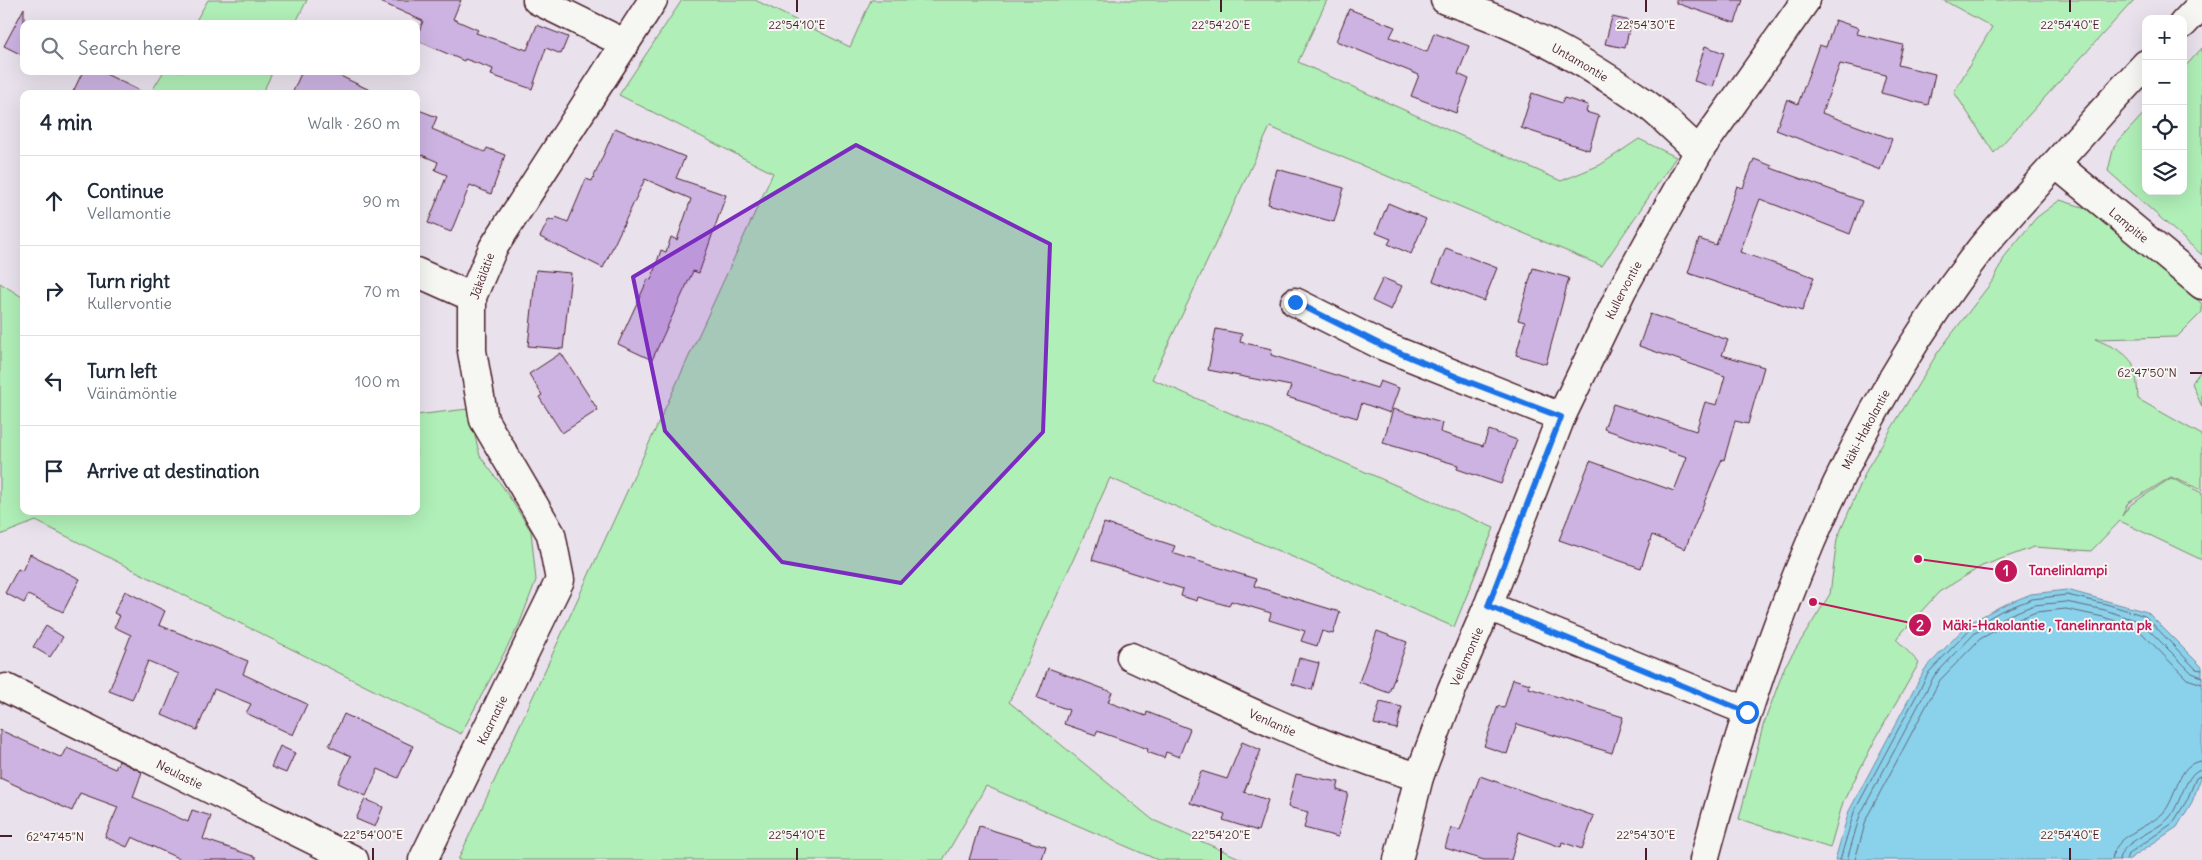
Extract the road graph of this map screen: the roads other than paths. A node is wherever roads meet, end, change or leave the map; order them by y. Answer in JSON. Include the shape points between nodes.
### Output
{"nodes":[{"id":1,"x":538,"y":0,"type":"edge"},
{"id":2,"x":653,"y":0,"type":"edge"},
{"id":3,"x":1445,"y":0,"type":"edge"},
{"id":4,"x":1806,"y":0,"type":"edge"},
{"id":5,"x":2202,"y":4,"type":"edge"},
{"id":6,"x":2187,"y":20,"type":"edge"},
{"id":7,"x":624,"y":43,"type":"junction"},
{"id":8,"x":2142,"y":68,"type":"edge"},
{"id":9,"x":1699,"y":152,"type":"junction"},
{"id":10,"x":2056,"y":164,"type":"junction"},
{"id":11,"x":420,"y":274,"type":"edge"},
{"id":12,"x":2202,"y":285,"type":"edge"},
{"id":13,"x":472,"y":297,"type":"junction"},
{"id":14,"x":1295,"y":302,"type":"dead end"},
{"id":15,"x":1561,"y":417,"type":"junction"},
{"id":16,"x":560,"y":580,"type":"joint"},
{"id":17,"x":1488,"y":606,"type":"junction"},
{"id":18,"x":1131,"y":657,"type":"dead end"},
{"id":19,"x":6,"y":688,"type":"dead end"},
{"id":20,"x":1747,"y":712,"type":"junction"},
{"id":21,"x":1419,"y":777,"type":"junction"},
{"id":22,"x":354,"y":860,"type":"edge"},
{"id":23,"x":423,"y":860,"type":"edge"},
{"id":24,"x":1398,"y":860,"type":"edge"},
{"id":25,"x":1704,"y":860,"type":"edge"}],
"edges":[{"from":1,"to":7,"type":"street"},
{"from":2,"to":7,"type":"street","name":"Jäkälätie"},
{"from":3,"to":9,"type":"street","name":"Untamontie","via":[[1480,11],[1556,48],[1646,104]]},
{"from":4,"to":9,"type":"street","name":"Kullervontie"},
{"from":5,"to":6,"type":"street"},
{"from":7,"to":13,"type":"street","name":"Jäkälätie","via":[[492,248]]},
{"from":8,"to":10,"type":"street","name":"Mäki-Hakolantie"},
{"from":9,"to":15,"type":"street","name":"Kullervontie","via":[[1622,290]]},
{"from":10,"to":12,"type":"street","name":"Lampitie"},
{"from":10,"to":20,"type":"street","name":"Mäki-Hakolantie","via":[[1979,250],[1877,404],[1839,477],[1791,587]]},
{"from":11,"to":13,"type":"street"},
{"from":13,"to":16,"type":"street","name":"Jäkälätie","via":[[472,351],[484,420],[551,534]]},
{"from":14,"to":15,"type":"street","via":[[1381,345]]},
{"from":15,"to":17,"type":"street","name":"Kullervontie"},
{"from":16,"to":23,"type":"street","name":"Kaarnatie"},
{"from":17,"to":20,"type":"street"},
{"from":17,"to":21,"type":"street","name":"Vellamontie"},
{"from":18,"to":21,"type":"street","name":"Venlantie","via":[[1259,716],[1378,765]]},
{"from":19,"to":22,"type":"street","name":"Neulastie"},
{"from":20,"to":25,"type":"street","name":"Mäki-Hakolantie"},
{"from":21,"to":24,"type":"street","name":"Vellamontie"}]}
